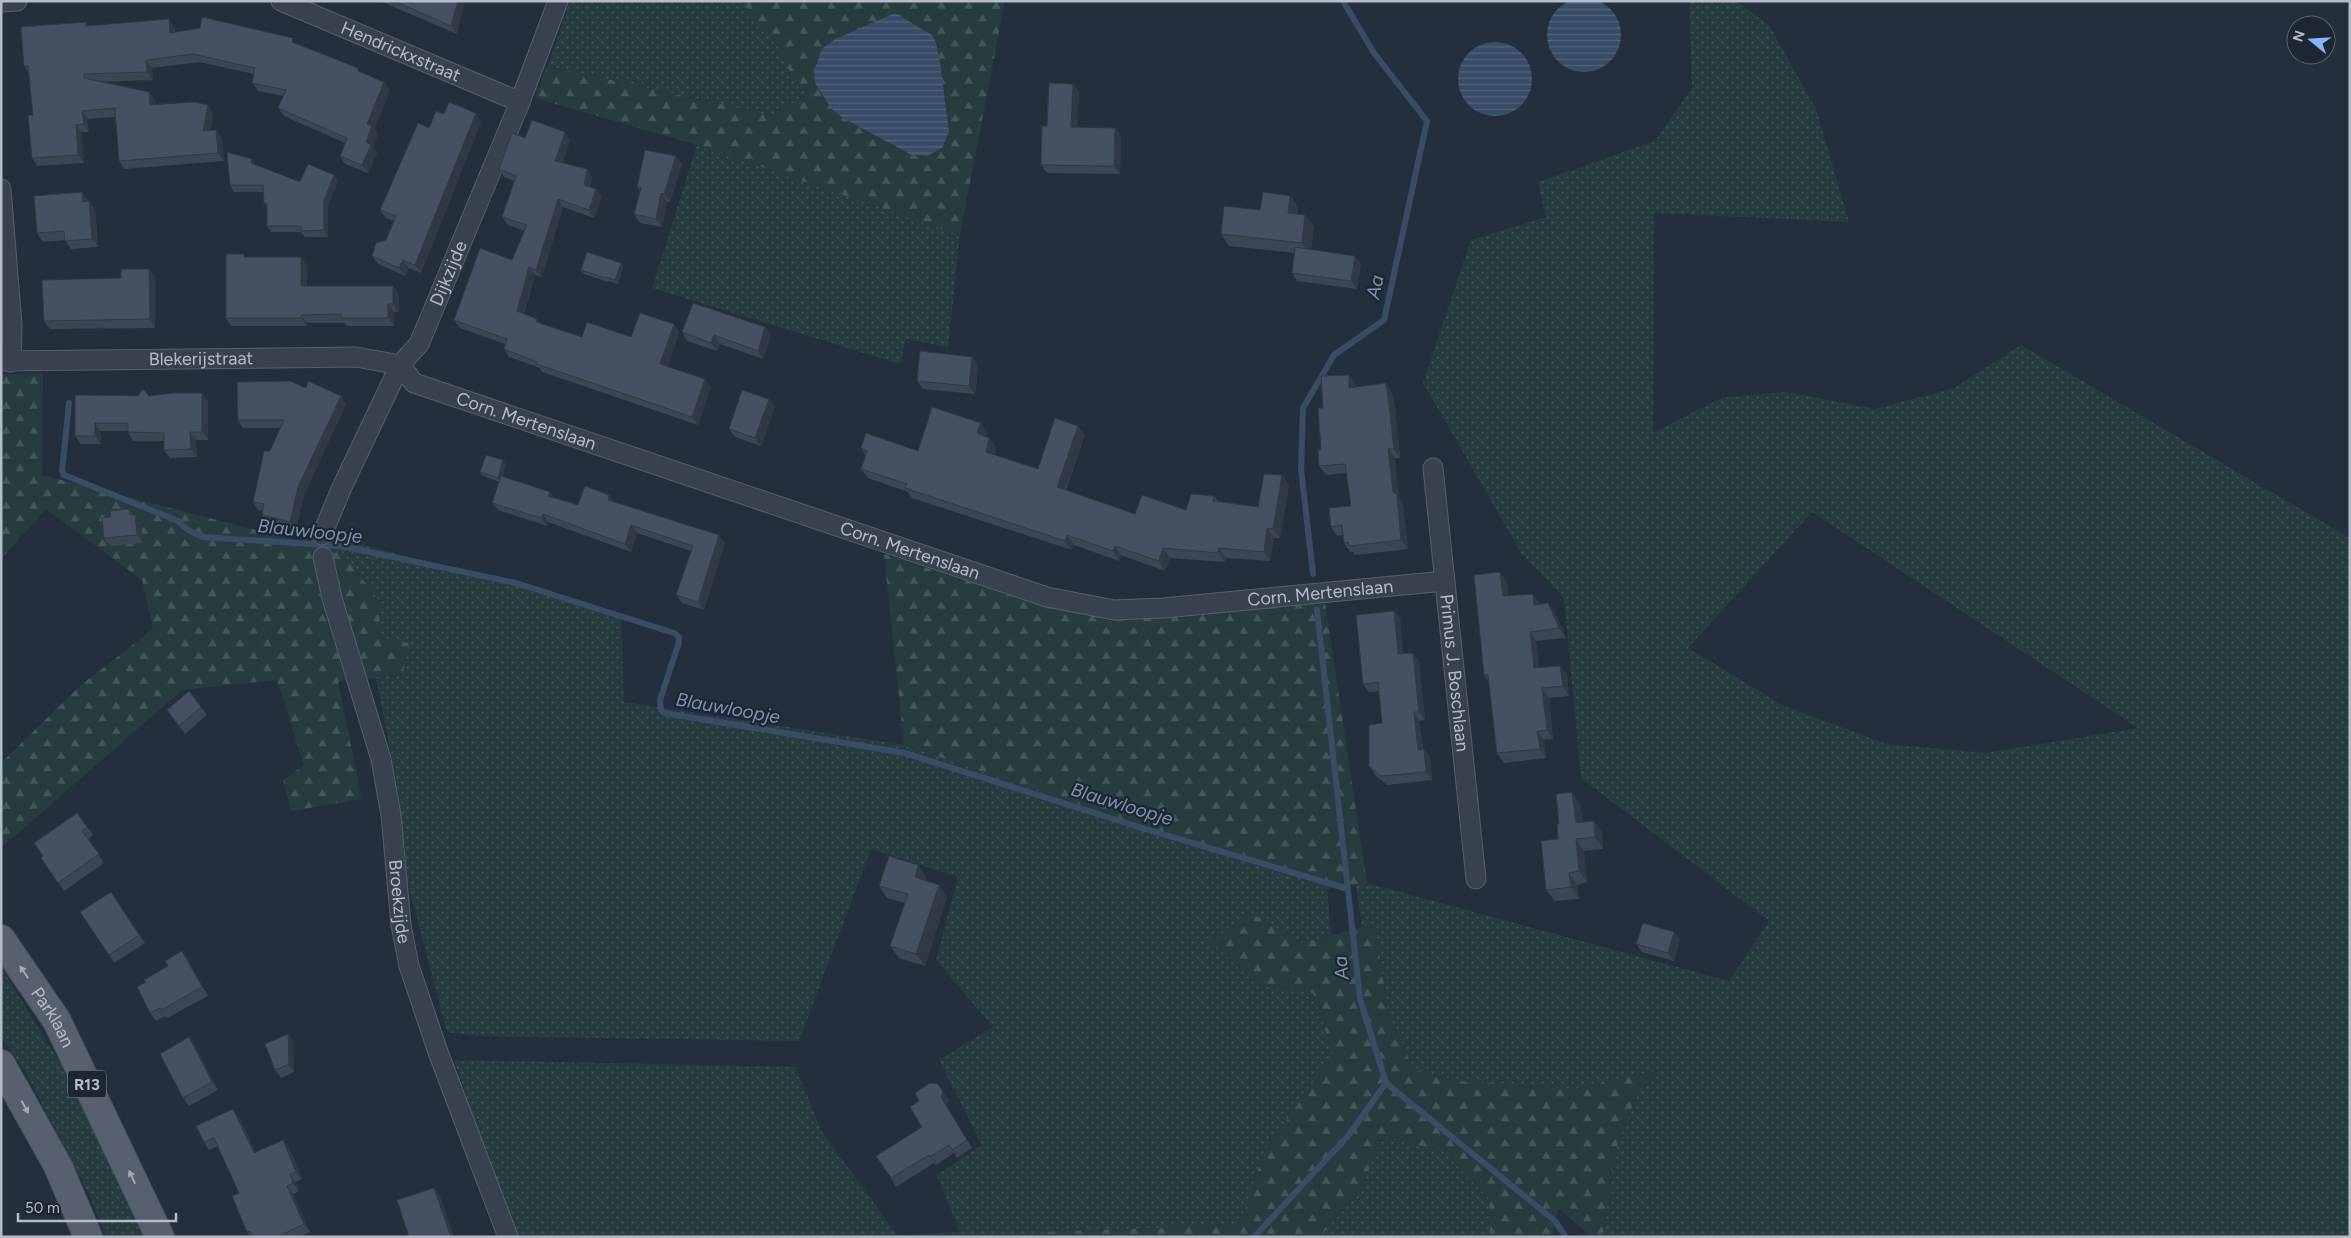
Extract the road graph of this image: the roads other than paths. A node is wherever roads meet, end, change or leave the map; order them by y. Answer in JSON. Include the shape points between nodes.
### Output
{"nodes":[{"id":1,"x":17,"y":1,"type":"edge"},
{"id":2,"x":281,"y":1,"type":"edge"},
{"id":3,"x":558,"y":1,"type":"edge"},
{"id":4,"x":1,"y":2,"type":"edge"},
{"id":5,"x":520,"y":102,"type":"junction"},
{"id":6,"x":1,"y":189,"type":"edge"},
{"id":7,"x":6,"y":362,"type":"edge"},
{"id":8,"x":400,"y":365,"type":"junction"},
{"id":9,"x":1433,"y":468,"type":"dead end"},
{"id":10,"x":322,"y":535,"type":"dead end"},
{"id":11,"x":323,"y":557,"type":"dead end"},
{"id":12,"x":1446,"y":581,"type":"junction"},
{"id":13,"x":1476,"y":879,"type":"dead end"},
{"id":14,"x":1,"y":939,"type":"edge"},
{"id":15,"x":1,"y":1064,"type":"edge"},
{"id":16,"x":88,"y":1237,"type":"edge"},
{"id":17,"x":160,"y":1237,"type":"edge"},
{"id":18,"x":508,"y":1237,"type":"edge"}],
"edges":[{"from":1,"to":4,"type":"street"},
{"from":2,"to":5,"type":"street","name":"Hendrickxstraat"},
{"from":3,"to":5,"type":"street","name":"Dijkzijde"},
{"from":5,"to":8,"type":"street","name":"Dijkzijde","via":[[420,344]]},
{"from":6,"to":7,"type":"street","via":[[12,325]]},
{"from":7,"to":8,"type":"street","name":"Blekerijstraat","via":[[356,357]]},
{"from":8,"to":10,"type":"street","name":"Dijkzijde"},
{"from":8,"to":12,"type":"street","name":"Corn. Mertenslaan","via":[[414,383],[1047,597],[1114,610],[1164,608]]},
{"from":9,"to":12,"type":"street","name":"Primus J. Boschlaan"},
{"from":11,"to":18,"type":"street","name":"Broekzijde","via":[[332,598],[381,758],[401,925],[410,966],[438,1052]]},
{"from":12,"to":13,"type":"street","name":"Primus J. Boschlaan"},
{"from":17,"to":14,"type":"main road","name":"Parklaan","number":"R13","one_way":true,"via":[[58,1021]]},
{"from":15,"to":16,"type":"main road","one_way":true,"via":[[58,1166]]}]}
